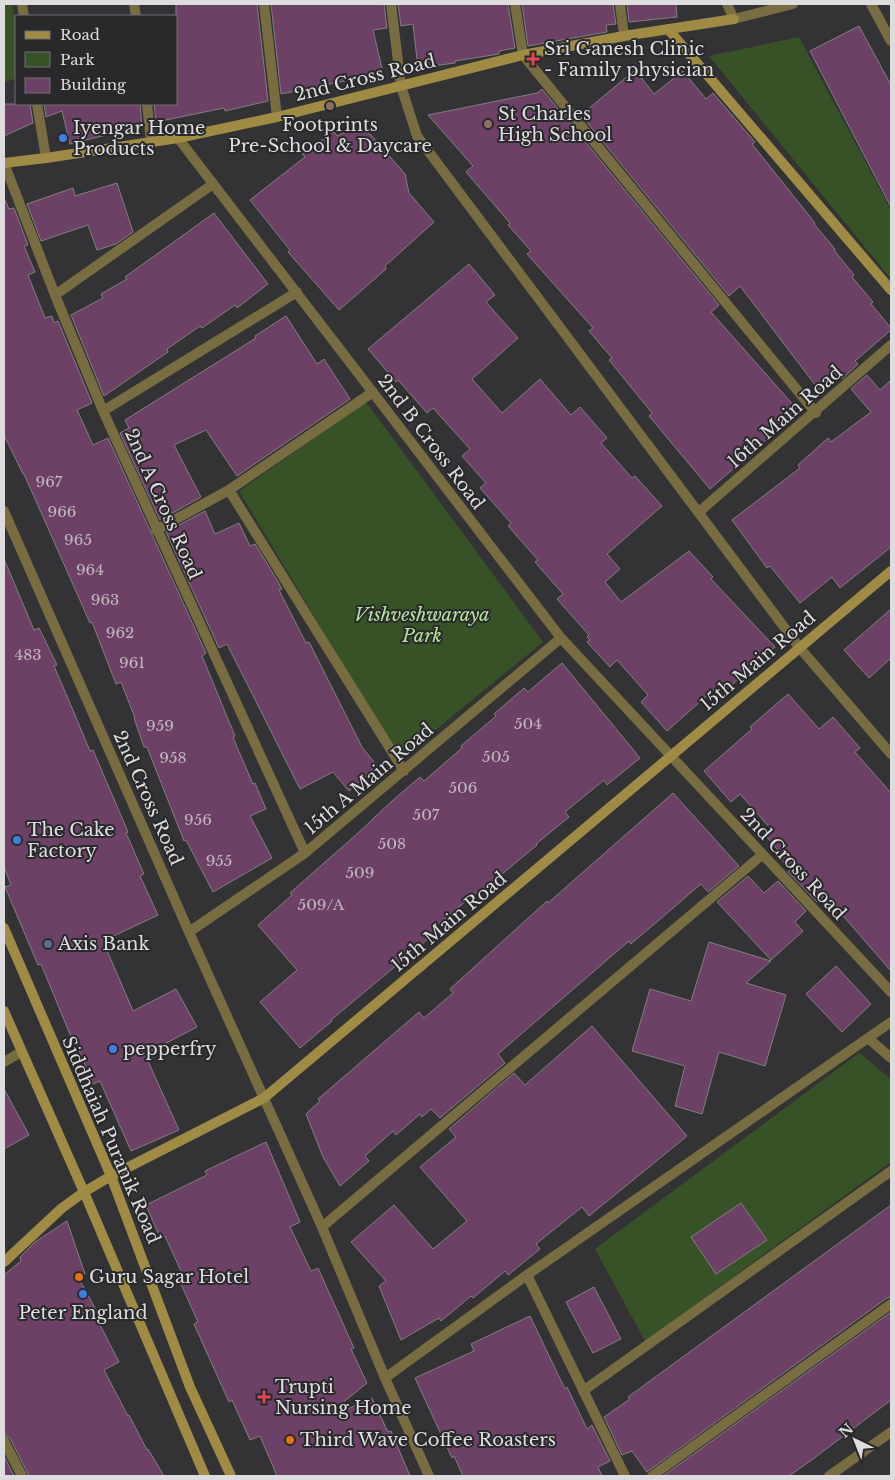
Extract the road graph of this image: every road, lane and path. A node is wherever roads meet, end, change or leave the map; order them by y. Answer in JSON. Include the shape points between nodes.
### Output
{"nodes":[{"id":1,"x":264,"y":4,"type":"edge"},
{"id":2,"x":391,"y":4,"type":"edge"},
{"id":3,"x":515,"y":4,"type":"edge"},
{"id":4,"x":620,"y":4,"type":"edge"},
{"id":5,"x":727,"y":4,"type":"edge"},
{"id":6,"x":793,"y":4,"type":"edge"},
{"id":7,"x":871,"y":4,"type":"edge"},
{"id":8,"x":734,"y":19,"type":"junction"},
{"id":9,"x":668,"y":29,"type":"junction"},
{"id":10,"x":624,"y":36,"type":"junction"},
{"id":11,"x":891,"y":41,"type":"edge"},
{"id":12,"x":523,"y":55,"type":"junction"},
{"id":13,"x":401,"y":86,"type":"junction"},
{"id":14,"x":37,"y":105,"type":"edge"},
{"id":15,"x":147,"y":105,"type":"edge"},
{"id":16,"x":277,"y":117,"type":"junction"},
{"id":17,"x":178,"y":138,"type":"junction"},
{"id":18,"x":151,"y":141,"type":"junction"},
{"id":19,"x":46,"y":158,"type":"junction"},
{"id":20,"x":4,"y":163,"type":"edge"},
{"id":21,"x":214,"y":184,"type":"junction"},
{"id":22,"x":891,"y":290,"type":"edge"},
{"id":23,"x":297,"y":292,"type":"junction"},
{"id":24,"x":55,"y":294,"type":"junction"},
{"id":25,"x":891,"y":346,"type":"edge"},
{"id":26,"x":372,"y":392,"type":"junction"},
{"id":27,"x":103,"y":410,"type":"junction"},
{"id":28,"x":816,"y":413,"type":"junction"},
{"id":29,"x":229,"y":490,"type":"junction"},
{"id":30,"x":4,"y":511,"type":"edge"},
{"id":31,"x":700,"y":512,"type":"junction"},
{"id":32,"x":156,"y":530,"type":"junction"},
{"id":33,"x":891,"y":571,"type":"edge"},
{"id":34,"x":561,"y":638,"type":"junction"},
{"id":35,"x":799,"y":647,"type":"junction"},
{"id":36,"x":891,"y":754,"type":"edge"},
{"id":37,"x":671,"y":756,"type":"junction"},
{"id":38,"x":404,"y":771,"type":"junction"},
{"id":39,"x":305,"y":853,"type":"junction"},
{"id":40,"x":762,"y":855,"type":"junction"},
{"id":41,"x":4,"y":928,"type":"edge"},
{"id":42,"x":189,"y":932,"type":"junction"},
{"id":43,"x":891,"y":992,"type":"edge"},
{"id":44,"x":4,"y":1011,"type":"edge"},
{"id":45,"x":891,"y":1022,"type":"edge"},
{"id":46,"x":868,"y":1038,"type":"junction"},
{"id":47,"x":21,"y":1052,"type":"junction"},
{"id":48,"x":891,"y":1058,"type":"edge"},
{"id":49,"x":4,"y":1062,"type":"edge"},
{"id":50,"x":264,"y":1098,"type":"junction"},
{"id":51,"x":891,"y":1171,"type":"edge"},
{"id":52,"x":111,"y":1176,"type":"junction"},
{"id":53,"x":84,"y":1192,"type":"junction"},
{"id":54,"x":322,"y":1227,"type":"junction"},
{"id":55,"x":4,"y":1262,"type":"edge"},
{"id":56,"x":527,"y":1275,"type":"junction"},
{"id":57,"x":891,"y":1304,"type":"edge"},
{"id":58,"x":385,"y":1378,"type":"junction"},
{"id":59,"x":583,"y":1391,"type":"junction"},
{"id":60,"x":891,"y":1432,"type":"edge"},
{"id":61,"x":4,"y":1441,"type":"edge"},
{"id":62,"x":22,"y":1476,"type":"edge"},
{"id":63,"x":206,"y":1476,"type":"edge"},
{"id":64,"x":231,"y":1476,"type":"edge"},
{"id":65,"x":429,"y":1476,"type":"edge"},
{"id":66,"x":625,"y":1476,"type":"edge"},
{"id":67,"x":652,"y":1476,"type":"edge"},
{"id":68,"x":829,"y":1476,"type":"edge"}],
"edges":[{"from":1,"to":16,"type":"street"},
{"from":2,"to":13,"type":"street"},
{"from":3,"to":12,"type":"street"},
{"from":4,"to":10,"type":"street"},
{"from":5,"to":8,"type":"street"},
{"from":6,"to":8,"type":"street"},
{"from":7,"to":11,"type":"street"},
{"from":8,"to":9,"type":"street","name":"2nd Cross Road"},
{"from":9,"to":10,"type":"street","name":"2nd Cross Road"},
{"from":9,"to":22,"type":"street"},
{"from":10,"to":12,"type":"street","name":"2nd Cross Road"},
{"from":12,"to":13,"type":"street","name":"2nd Cross Road"},
{"from":12,"to":28,"type":"street"},
{"from":13,"to":16,"type":"street","name":"2nd Cross Road"},
{"from":13,"to":31,"type":"street","via":[[417,136]]},
{"from":14,"to":19,"type":"street"},
{"from":15,"to":18,"type":"street"},
{"from":16,"to":17,"type":"street","name":"2nd Cross Road"},
{"from":17,"to":18,"type":"street","name":"2nd Cross Road"},
{"from":17,"to":21,"type":"street","name":"2nd B Cross Road"},
{"from":18,"to":19,"type":"street","name":"2nd Cross Road"},
{"from":19,"to":20,"type":"street","name":"2nd Cross Road"},
{"from":20,"to":24,"type":"street","name":"2nd A Cross Road"},
{"from":21,"to":23,"type":"street","name":"2nd B Cross Road"},
{"from":21,"to":24,"type":"street"},
{"from":23,"to":26,"type":"street","name":"2nd B Cross Road"},
{"from":23,"to":27,"type":"street"},
{"from":24,"to":27,"type":"street","name":"2nd A Cross Road"},
{"from":25,"to":28,"type":"street","name":"16th Main Road"},
{"from":26,"to":29,"type":"street"},
{"from":26,"to":34,"type":"street","name":"2nd B Cross Road"},
{"from":27,"to":32,"type":"street","name":"2nd A Cross Road"},
{"from":28,"to":31,"type":"street","name":"16th Main Road"},
{"from":29,"to":32,"type":"street"},
{"from":29,"to":38,"type":"street"},
{"from":30,"to":42,"type":"street","name":"2nd Cross Road"},
{"from":31,"to":35,"type":"street"},
{"from":32,"to":39,"type":"street","name":"2nd A Cross Road"},
{"from":33,"to":35,"type":"street","name":"15th Main Road"},
{"from":34,"to":37,"type":"street","name":"2nd B Cross Road"},
{"from":34,"to":38,"type":"street","name":"15th A Main Road"},
{"from":35,"to":36,"type":"street"},
{"from":35,"to":37,"type":"street","name":"15th Main Road"},
{"from":37,"to":40,"type":"street","name":"2nd Cross Road"},
{"from":37,"to":50,"type":"street","name":"15th Main Road"},
{"from":38,"to":39,"type":"street","name":"15th A Main Road"},
{"from":39,"to":42,"type":"street","name":"15th A Main Road"},
{"from":40,"to":43,"type":"street","name":"2nd Cross Road"},
{"from":40,"to":54,"type":"street"},
{"from":41,"to":52,"type":"street","name":"Siddhaiah Puranik Road"},
{"from":42,"to":50,"type":"street","name":"2nd Cross Road"},
{"from":44,"to":47,"type":"street"},
{"from":45,"to":46,"type":"street"},
{"from":46,"to":48,"type":"street"},
{"from":46,"to":56,"type":"street"},
{"from":47,"to":49,"type":"street"},
{"from":47,"to":53,"type":"street"},
{"from":50,"to":52,"type":"street","name":"15th Main Road"},
{"from":50,"to":54,"type":"street","name":"2nd Cross Road"},
{"from":51,"to":59,"type":"street"},
{"from":52,"to":53,"type":"street","name":"15th Main Road"},
{"from":52,"to":64,"type":"street","name":"Siddhaiah Puranik Road","via":[[190,1387]]},
{"from":53,"to":55,"type":"street","name":"15th Main Road"},
{"from":53,"to":63,"type":"street"},
{"from":54,"to":58,"type":"street","name":"2nd Cross Road"},
{"from":56,"to":58,"type":"street"},
{"from":56,"to":59,"type":"street"},
{"from":57,"to":67,"type":"street"},
{"from":58,"to":65,"type":"street","name":"2nd Cross Road"},
{"from":59,"to":66,"type":"street"},
{"from":60,"to":68,"type":"street"},
{"from":61,"to":62,"type":"street"}]}
